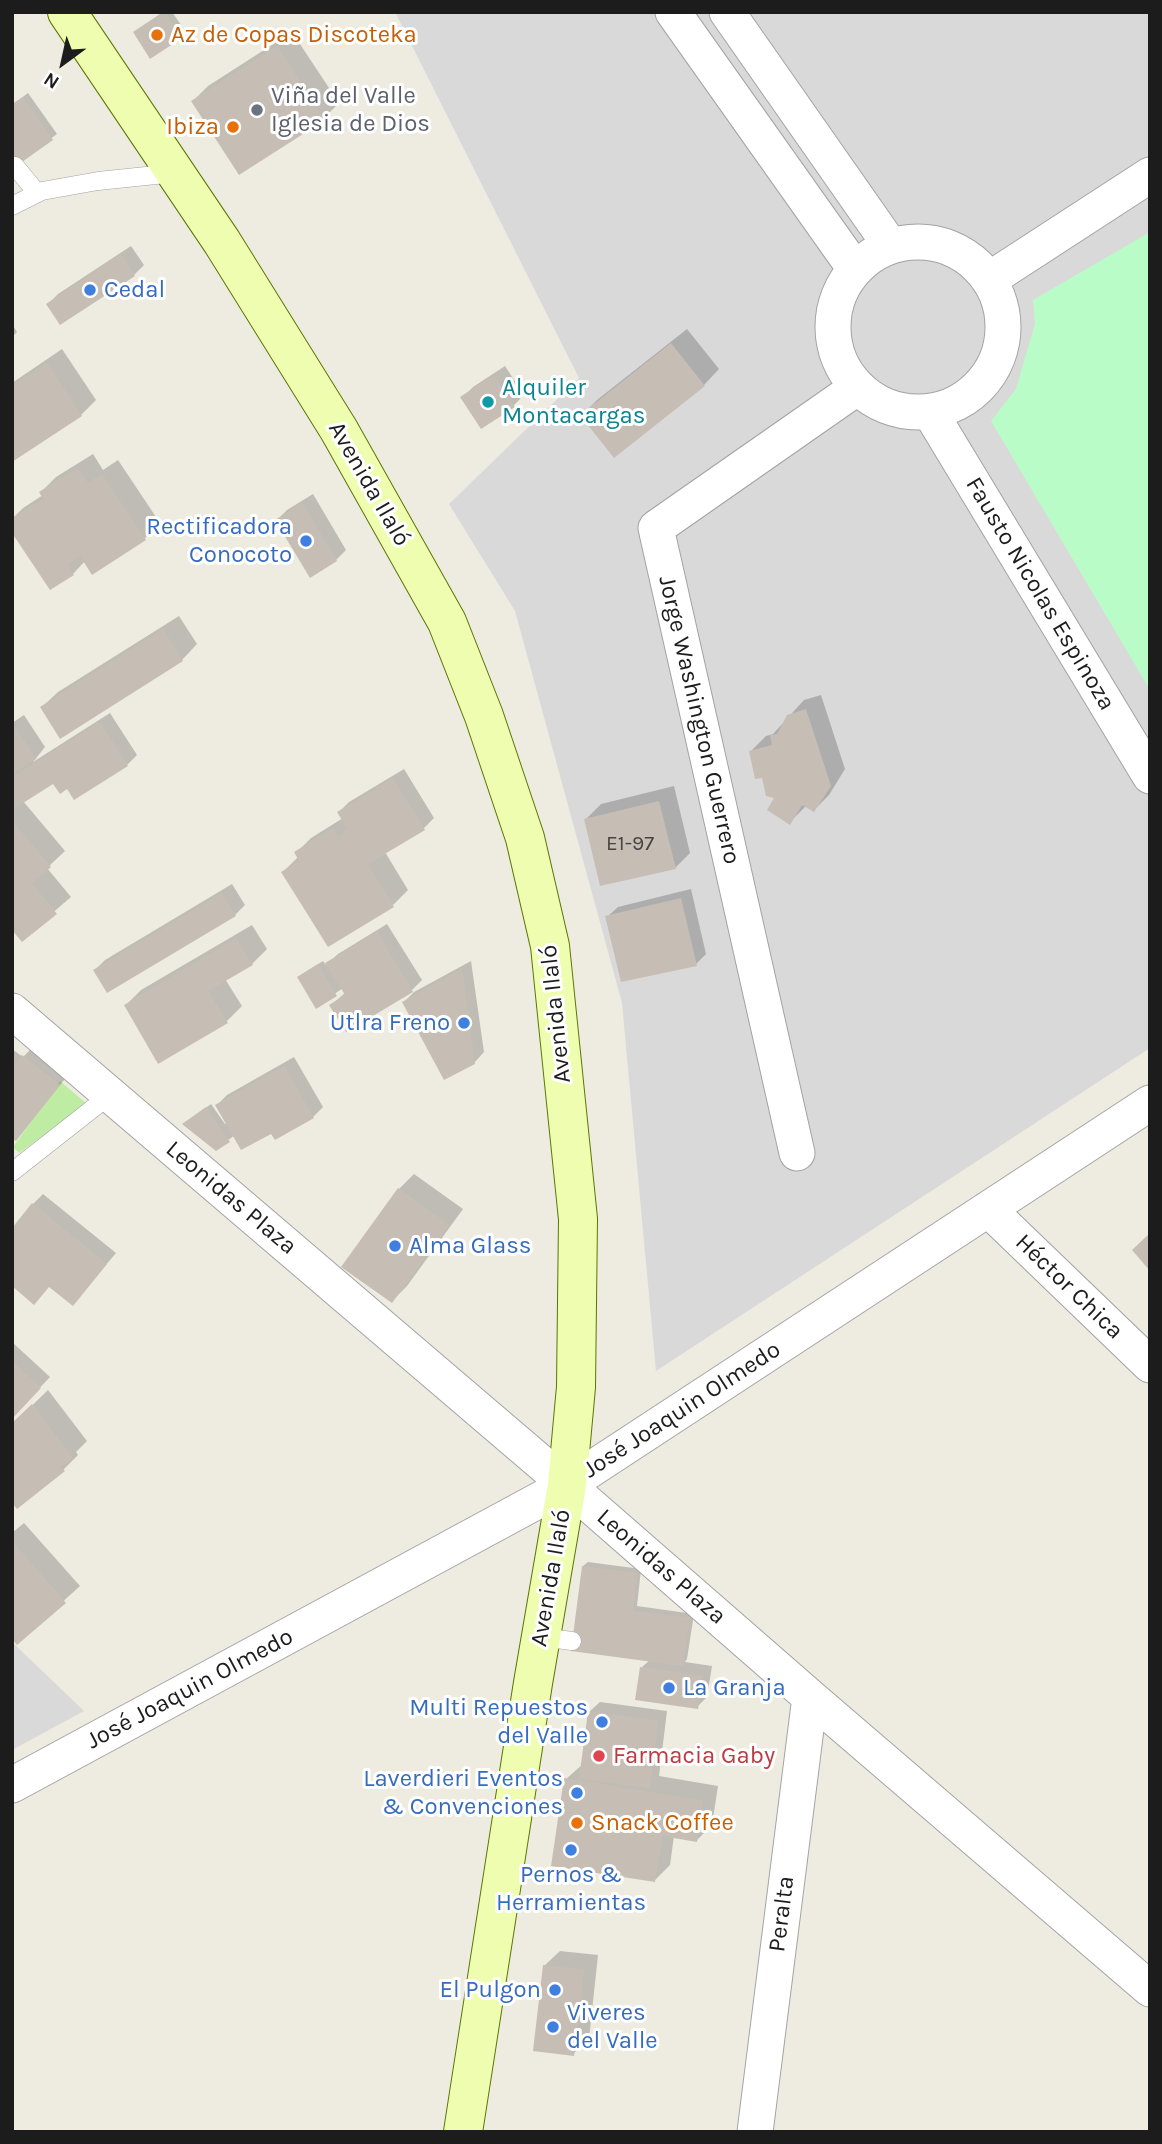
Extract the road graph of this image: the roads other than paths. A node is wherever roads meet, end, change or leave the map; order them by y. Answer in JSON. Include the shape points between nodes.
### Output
{"nodes":[{"id":1,"x":67,"y":12,"type":"edge"},
{"id":2,"x":673,"y":12,"type":"edge"},
{"id":3,"x":727,"y":12,"type":"edge"},
{"id":4,"x":15,"y":166,"type":"dead end"},
{"id":5,"x":175,"y":173,"type":"junction"},
{"id":6,"x":1150,"y":175,"type":"edge"},
{"id":7,"x":37,"y":193,"type":"junction"},
{"id":8,"x":12,"y":206,"type":"edge"},
{"id":9,"x":890,"y":245,"type":"junction"},
{"id":10,"x":855,"y":269,"type":"junction"},
{"id":11,"x":990,"y":279,"type":"junction"},
{"id":12,"x":858,"y":387,"type":"junction"},
{"id":13,"x":930,"y":412,"type":"junction"},
{"id":14,"x":1150,"y":776,"type":"edge"},
{"id":15,"x":12,"y":1011,"type":"edge"},
{"id":16,"x":110,"y":1095,"type":"junction"},
{"id":17,"x":1150,"y":1103,"type":"edge"},
{"id":18,"x":797,"y":1153,"type":"dead end"},
{"id":19,"x":12,"y":1172,"type":"edge"},
{"id":20,"x":988,"y":1209,"type":"junction"},
{"id":21,"x":1150,"y":1365,"type":"edge"},
{"id":22,"x":567,"y":1485,"type":"junction"},
{"id":23,"x":810,"y":1697,"type":"junction"},
{"id":24,"x":12,"y":1785,"type":"edge"},
{"id":25,"x":1150,"y":1989,"type":"edge"},
{"id":26,"x":463,"y":2132,"type":"edge"},
{"id":27,"x":755,"y":2132,"type":"edge"}],
"edges":[{"from":1,"to":5,"type":"main road","name":"Avenida Ilaló"},
{"from":2,"to":10,"type":"street"},
{"from":3,"to":9,"type":"street"},
{"from":4,"to":7,"type":"lane"},
{"from":5,"to":7,"type":"lane"},
{"from":5,"to":22,"type":"main road","name":"Avenida Ilaló","via":[[339,430],[447,622],[525,838],[550,946],[578,1219],[576,1387]]},
{"from":6,"to":11,"type":"street"},
{"from":7,"to":8,"type":"lane"},
{"from":9,"to":10,"type":"street"},
{"from":9,"to":11,"type":"street","via":[[918,241],[946,246],[970,259]]},
{"from":10,"to":12,"type":"street","via":[[838,296],[832,328],[839,360]]},
{"from":11,"to":13,"type":"street","via":[[1004,326],[1001,351],[991,374],[975,392]]},
{"from":12,"to":13,"type":"street","via":[[891,408]]},
{"from":12,"to":18,"type":"street","name":"Jorge Washington Guerrero","via":[[656,528]]},
{"from":13,"to":14,"type":"street","name":"Fausto Nicolas Espinoza"},
{"from":15,"to":16,"type":"street","name":"Leonidas Plaza"},
{"from":16,"to":19,"type":"lane"},
{"from":16,"to":22,"type":"street","name":"Leonidas Plaza"},
{"from":17,"to":20,"type":"street","name":"José Joaquin Olmedo"},
{"from":20,"to":21,"type":"street","name":"Héctor Chica"},
{"from":20,"to":22,"type":"street","name":"José Joaquin Olmedo"},
{"from":22,"to":23,"type":"street","name":"Leonidas Plaza","via":[[698,1612]]},
{"from":22,"to":24,"type":"street","name":"José Joaquin Olmedo"},
{"from":22,"to":26,"type":"main road","name":"Avenida Ilaló","via":[[556,1639]]},
{"from":23,"to":25,"type":"street","name":"Leonidas Plaza"},
{"from":23,"to":27,"type":"street","name":"Peralta"}]}
